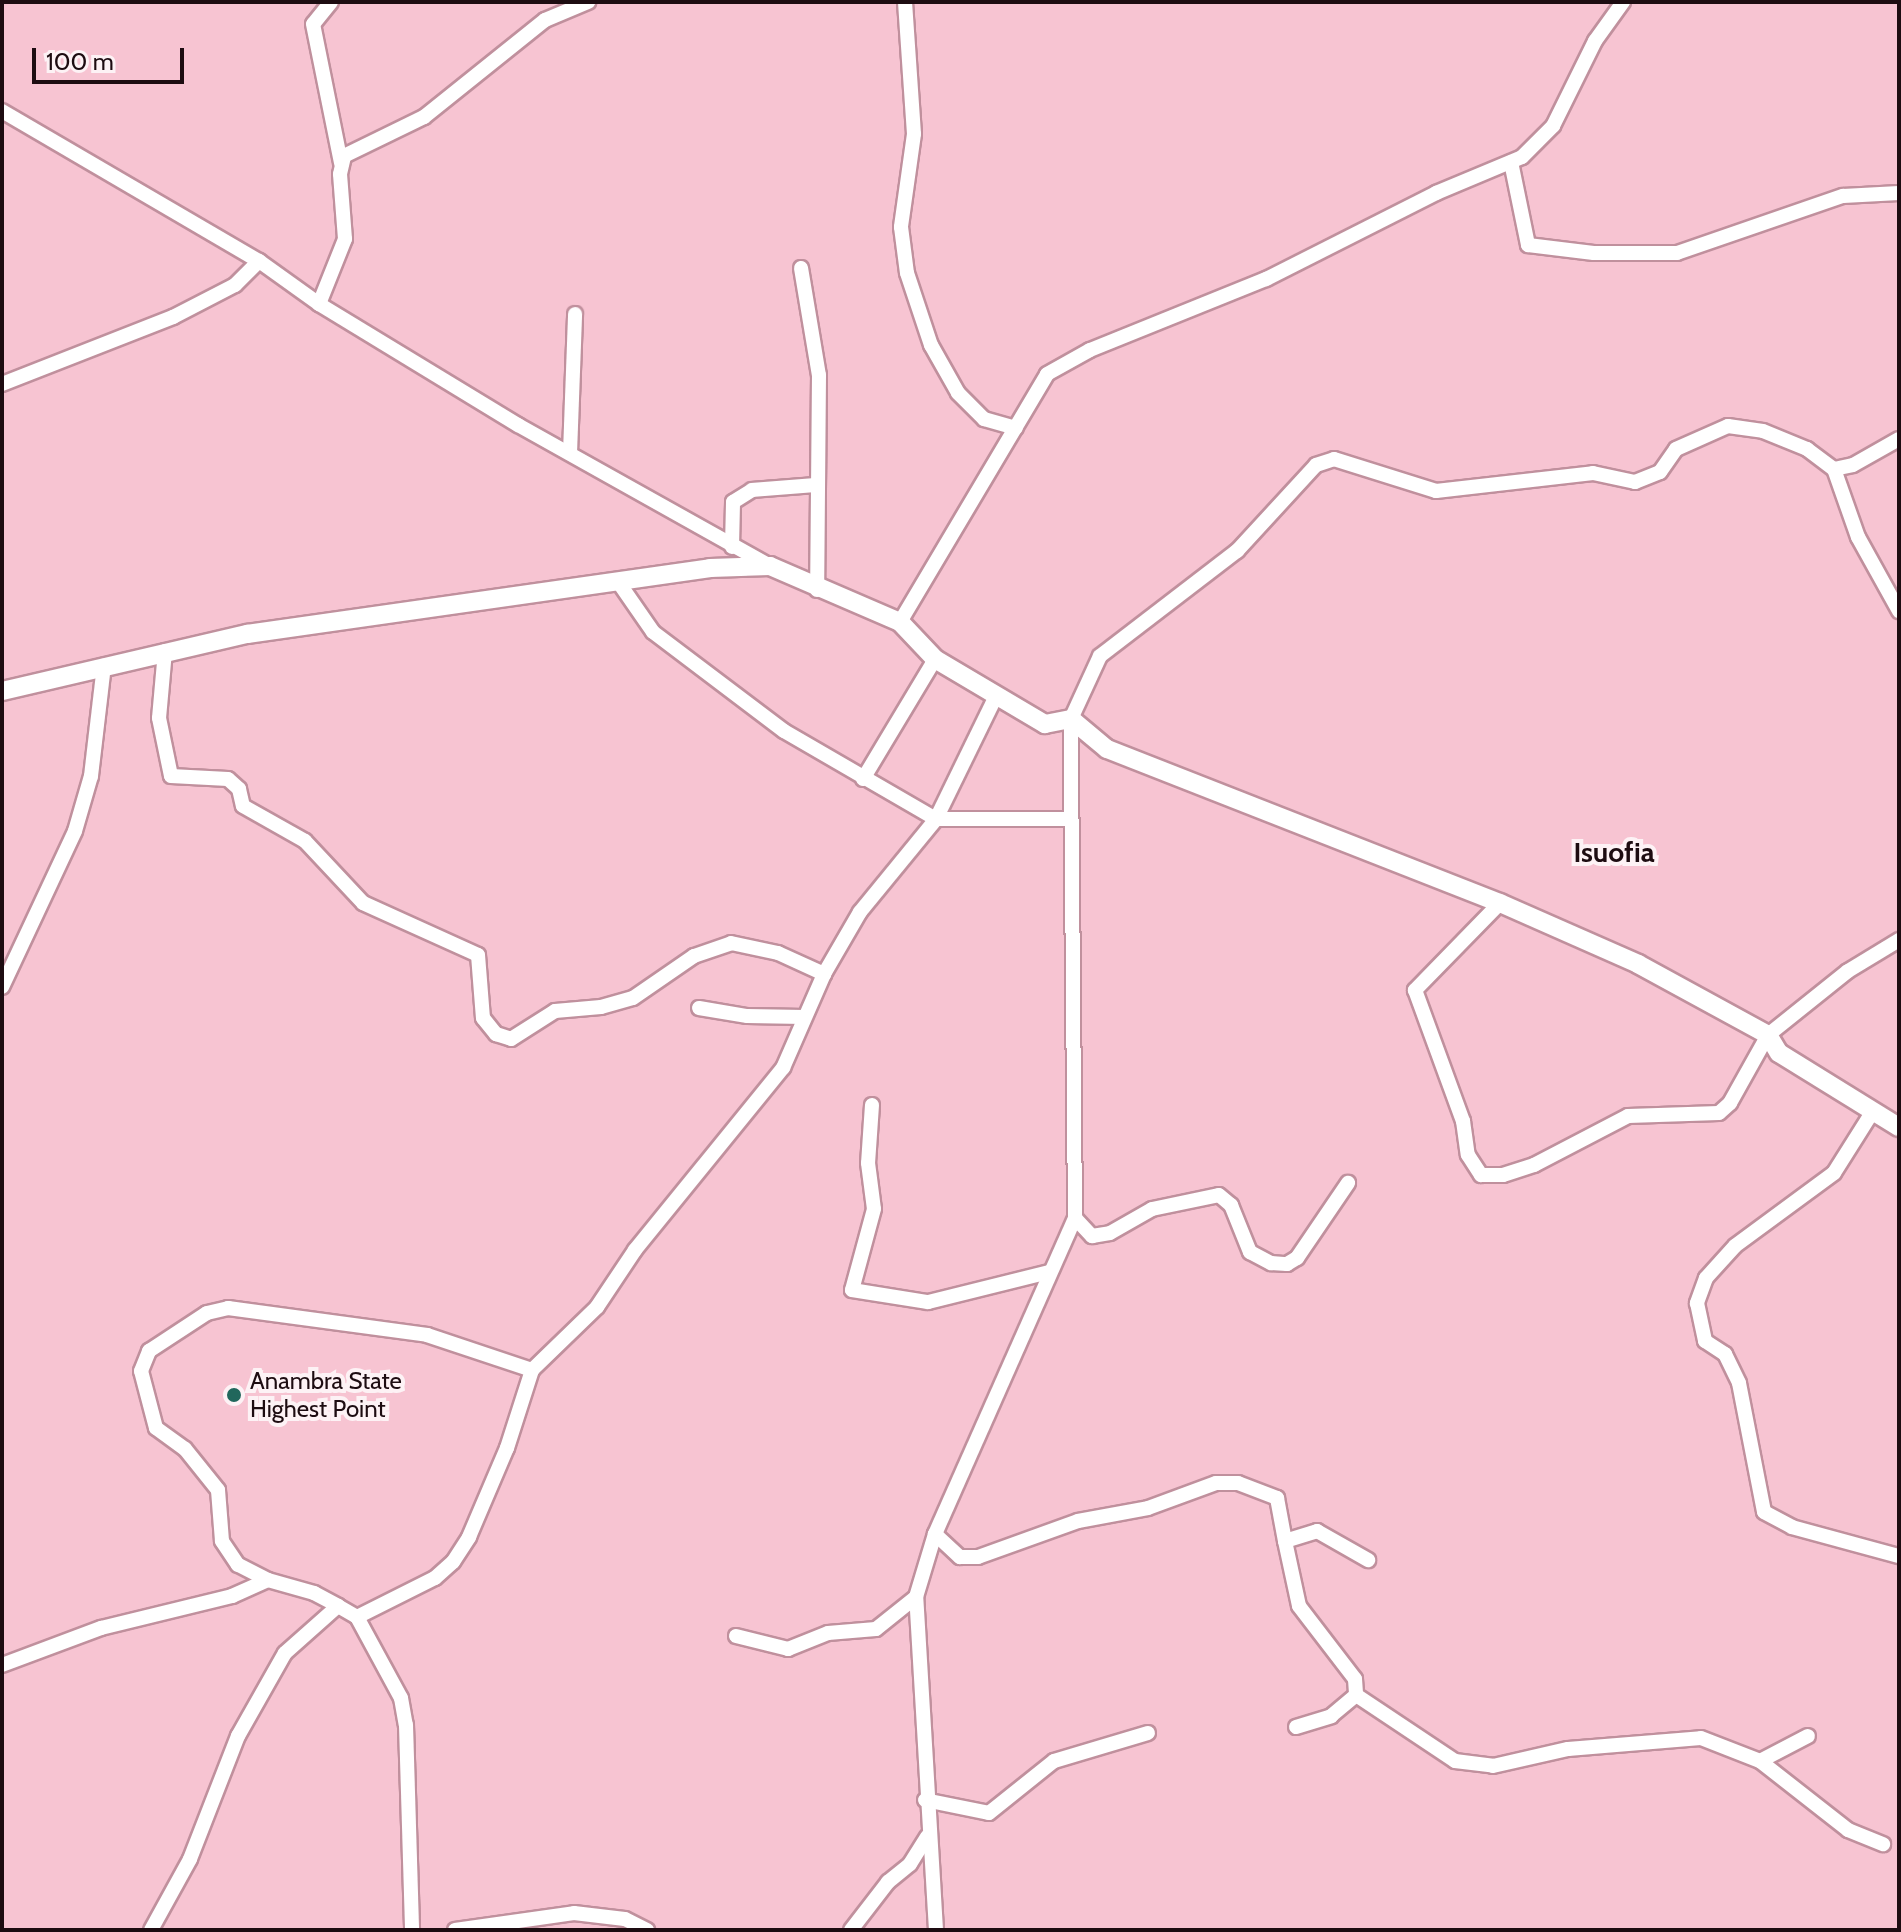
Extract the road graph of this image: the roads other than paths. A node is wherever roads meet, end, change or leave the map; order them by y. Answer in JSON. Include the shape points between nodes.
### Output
{"nodes":[{"id":1,"x":331,"y":2,"type":"edge"},
{"id":2,"x":588,"y":2,"type":"edge"},
{"id":3,"x":905,"y":2,"type":"edge"},
{"id":4,"x":1623,"y":2,"type":"edge"},
{"id":5,"x":2,"y":111,"type":"edge"},
{"id":6,"x":1511,"y":162,"type":"junction"},
{"id":7,"x":341,"y":163,"type":"junction"},
{"id":8,"x":1899,"y":193,"type":"edge"},
{"id":9,"x":259,"y":261,"type":"junction"},
{"id":10,"x":801,"y":268,"type":"dead end"},
{"id":11,"x":319,"y":304,"type":"junction"},
{"id":12,"x":575,"y":314,"type":"dead end"},
{"id":13,"x":2,"y":384,"type":"edge"},
{"id":14,"x":1016,"y":428,"type":"junction"},
{"id":15,"x":1899,"y":439,"type":"edge"},
{"id":16,"x":570,"y":453,"type":"junction"},
{"id":17,"x":1834,"y":469,"type":"junction"},
{"id":18,"x":815,"y":485,"type":"junction"},
{"id":19,"x":732,"y":547,"type":"junction"},
{"id":20,"x":770,"y":566,"type":"junction"},
{"id":21,"x":617,"y":580,"type":"junction"},
{"id":22,"x":817,"y":590,"type":"junction"},
{"id":23,"x":1899,"y":611,"type":"edge"},
{"id":24,"x":900,"y":622,"type":"junction"},
{"id":25,"x":165,"y":651,"type":"junction"},
{"id":26,"x":935,"y":659,"type":"junction"},
{"id":27,"x":104,"y":666,"type":"junction"},
{"id":28,"x":2,"y":691,"type":"edge"},
{"id":29,"x":996,"y":696,"type":"junction"},
{"id":30,"x":1071,"y":719,"type":"junction"},
{"id":31,"x":863,"y":779,"type":"junction"},
{"id":32,"x":936,"y":819,"type":"junction"},
{"id":33,"x":1070,"y":819,"type":"junction"},
{"id":34,"x":1500,"y":903,"type":"junction"},
{"id":35,"x":1899,"y":940,"type":"edge"},
{"id":36,"x":824,"y":974,"type":"junction"},
{"id":37,"x":2,"y":987,"type":"edge"},
{"id":38,"x":699,"y":1008,"type":"dead end"},
{"id":39,"x":804,"y":1017,"type":"junction"},
{"id":40,"x":1768,"y":1035,"type":"junction"},
{"id":41,"x":872,"y":1105,"type":"dead end"},
{"id":42,"x":1873,"y":1111,"type":"junction"},
{"id":43,"x":1899,"y":1127,"type":"edge"},
{"id":44,"x":1348,"y":1183,"type":"dead end"},
{"id":45,"x":1075,"y":1218,"type":"junction"},
{"id":46,"x":1049,"y":1272,"type":"junction"},
{"id":47,"x":532,"y":1370,"type":"junction"},
{"id":48,"x":935,"y":1534,"type":"junction"},
{"id":49,"x":1285,"y":1541,"type":"junction"},
{"id":50,"x":1899,"y":1556,"type":"edge"},
{"id":51,"x":1368,"y":1560,"type":"dead end"},
{"id":52,"x":268,"y":1580,"type":"junction"},
{"id":53,"x":916,"y":1597,"type":"junction"},
{"id":54,"x":338,"y":1606,"type":"junction"},
{"id":55,"x":357,"y":1617,"type":"junction"},
{"id":56,"x":736,"y":1636,"type":"dead end"},
{"id":57,"x":2,"y":1665,"type":"edge"},
{"id":58,"x":1356,"y":1695,"type":"junction"},
{"id":59,"x":1296,"y":1727,"type":"dead end"},
{"id":60,"x":1148,"y":1733,"type":"dead end"},
{"id":61,"x":1808,"y":1736,"type":"dead end"},
{"id":62,"x":1760,"y":1761,"type":"junction"},
{"id":63,"x":925,"y":1800,"type":"junction"},
{"id":64,"x":927,"y":1837,"type":"junction"},
{"id":65,"x":1883,"y":1844,"type":"dead end"},
{"id":66,"x":151,"y":1930,"type":"edge"},
{"id":67,"x":412,"y":1930,"type":"edge"},
{"id":68,"x":455,"y":1930,"type":"edge"},
{"id":69,"x":647,"y":1930,"type":"edge"},
{"id":70,"x":851,"y":1930,"type":"edge"},
{"id":71,"x":936,"y":1930,"type":"edge"}],
"edges":[{"from":1,"to":7,"type":"street","via":[[313,24]]},
{"from":2,"to":7,"type":"street","via":[[545,20],[436,109],[396,133],[350,150]]},
{"from":3,"to":14,"type":"street","via":[[914,134],[901,227],[907,273],[931,345],[958,393],[984,419]]},
{"from":4,"to":6,"type":"street","via":[[1595,41],[1553,126],[1542,141]]},
{"from":5,"to":9,"type":"street"},
{"from":6,"to":8,"type":"street","via":[[1528,245],[1594,253],[1677,253],[1843,196]]},
{"from":6,"to":14,"type":"street","via":[[1436,193],[1266,279],[1063,364],[1047,374]]},
{"from":7,"to":11,"type":"street","via":[[345,239]]},
{"from":9,"to":11,"type":"street"},
{"from":9,"to":13,"type":"street","via":[[211,299],[90,353]]},
{"from":10,"to":18,"type":"street","via":[[819,375]]},
{"from":11,"to":16,"type":"street"},
{"from":12,"to":16,"type":"street"},
{"from":14,"to":24,"type":"street"},
{"from":15,"to":17,"type":"street","via":[[1853,465]]},
{"from":16,"to":19,"type":"street"},
{"from":17,"to":23,"type":"street","via":[[1858,537]]},
{"from":17,"to":30,"type":"street","via":[[1807,449],[1743,425],[1712,430],[1676,449],[1660,472],[1635,482],[1593,473],[1436,491],[1344,460],[1316,465],[1237,551],[1100,656]]},
{"from":18,"to":19,"type":"street","via":[[752,490],[733,502]]},
{"from":18,"to":22,"type":"street","via":[[821,548]]},
{"from":19,"to":20,"type":"street"},
{"from":20,"to":21,"type":"main road"},
{"from":20,"to":22,"type":"main road"},
{"from":21,"to":25,"type":"main road"},
{"from":21,"to":31,"type":"street","via":[[653,632],[784,731]]},
{"from":22,"to":24,"type":"main road"},
{"from":24,"to":26,"type":"main road"},
{"from":25,"to":27,"type":"main road"},
{"from":25,"to":36,"type":"street","via":[[159,718],[171,776],[228,779],[239,789],[243,806],[305,841],[363,903],[478,955],[483,1018],[496,1034],[511,1039],[555,1011],[633,998],[694,956],[722,945],[756,946]]},
{"from":26,"to":29,"type":"main road"},
{"from":26,"to":31,"type":"street"},
{"from":27,"to":28,"type":"main road"},
{"from":27,"to":37,"type":"street","via":[[91,776],[75,831]]},
{"from":29,"to":30,"type":"main road","via":[[1045,724]]},
{"from":29,"to":32,"type":"street"},
{"from":30,"to":33,"type":"street"},
{"from":30,"to":34,"type":"main road","via":[[1107,749]]},
{"from":31,"to":32,"type":"street"},
{"from":32,"to":33,"type":"street"},
{"from":32,"to":36,"type":"street","via":[[860,912]]},
{"from":33,"to":45,"type":"street"},
{"from":34,"to":40,"type":"main road","via":[[1638,964]]},
{"from":34,"to":40,"type":"street","via":[[1415,990],[1463,1121],[1468,1155],[1481,1175],[1503,1175],[1534,1165],[1628,1116],[1719,1113]]},
{"from":35,"to":40,"type":"street","via":[[1848,971]]},
{"from":36,"to":39,"type":"street"},
{"from":38,"to":39,"type":"street"},
{"from":39,"to":47,"type":"street","via":[[774,1080],[635,1250],[597,1307]]},
{"from":40,"to":42,"type":"main road","via":[[1779,1053]]},
{"from":41,"to":46,"type":"street","via":[[868,1163],[874,1209],[852,1290],[928,1302]]},
{"from":42,"to":43,"type":"main road"},
{"from":42,"to":50,"type":"street","via":[[1834,1173],[1735,1246],[1706,1278],[1697,1303],[1705,1341],[1725,1354],[1739,1383],[1764,1512],[1792,1527]]},
{"from":44,"to":45,"type":"street","via":[[1297,1258],[1287,1264],[1250,1252],[1231,1205],[1219,1195],[1152,1209],[1110,1233],[1092,1236]]},
{"from":45,"to":46,"type":"street"},
{"from":46,"to":48,"type":"street"},
{"from":47,"to":52,"type":"street","via":[[427,1335],[228,1308],[207,1313],[149,1351],[141,1371],[156,1428],[185,1449],[218,1490],[222,1541],[238,1565]]},
{"from":47,"to":55,"type":"street","via":[[502,1459],[453,1562],[435,1578]]},
{"from":48,"to":49,"type":"street","via":[[960,1557],[978,1557],[1078,1521],[1148,1508],[1216,1483],[1238,1483],[1277,1498]]},
{"from":48,"to":53,"type":"street"},
{"from":49,"to":51,"type":"street","via":[[1317,1531]]},
{"from":49,"to":58,"type":"street","via":[[1299,1606],[1355,1679]]},
{"from":52,"to":54,"type":"street"},
{"from":52,"to":57,"type":"street","via":[[232,1596],[101,1628]]},
{"from":53,"to":56,"type":"street","via":[[876,1629],[828,1633],[788,1649]]},
{"from":53,"to":63,"type":"street"},
{"from":54,"to":55,"type":"street"},
{"from":54,"to":66,"type":"street","via":[[285,1653],[262,1688],[190,1859]]},
{"from":55,"to":67,"type":"street","via":[[401,1698],[406,1725]]},
{"from":58,"to":59,"type":"street","via":[[1331,1716]]},
{"from":58,"to":62,"type":"street","via":[[1420,1740],[1475,1767],[1568,1749],[1701,1738]]},
{"from":60,"to":63,"type":"street","via":[[1054,1761],[989,1813]]},
{"from":61,"to":62,"type":"street"},
{"from":62,"to":65,"type":"street","via":[[1848,1830]]},
{"from":63,"to":64,"type":"street"},
{"from":64,"to":70,"type":"street"},
{"from":64,"to":71,"type":"street"},
{"from":68,"to":69,"type":"street","via":[[574,1913],[625,1919]]}]}
